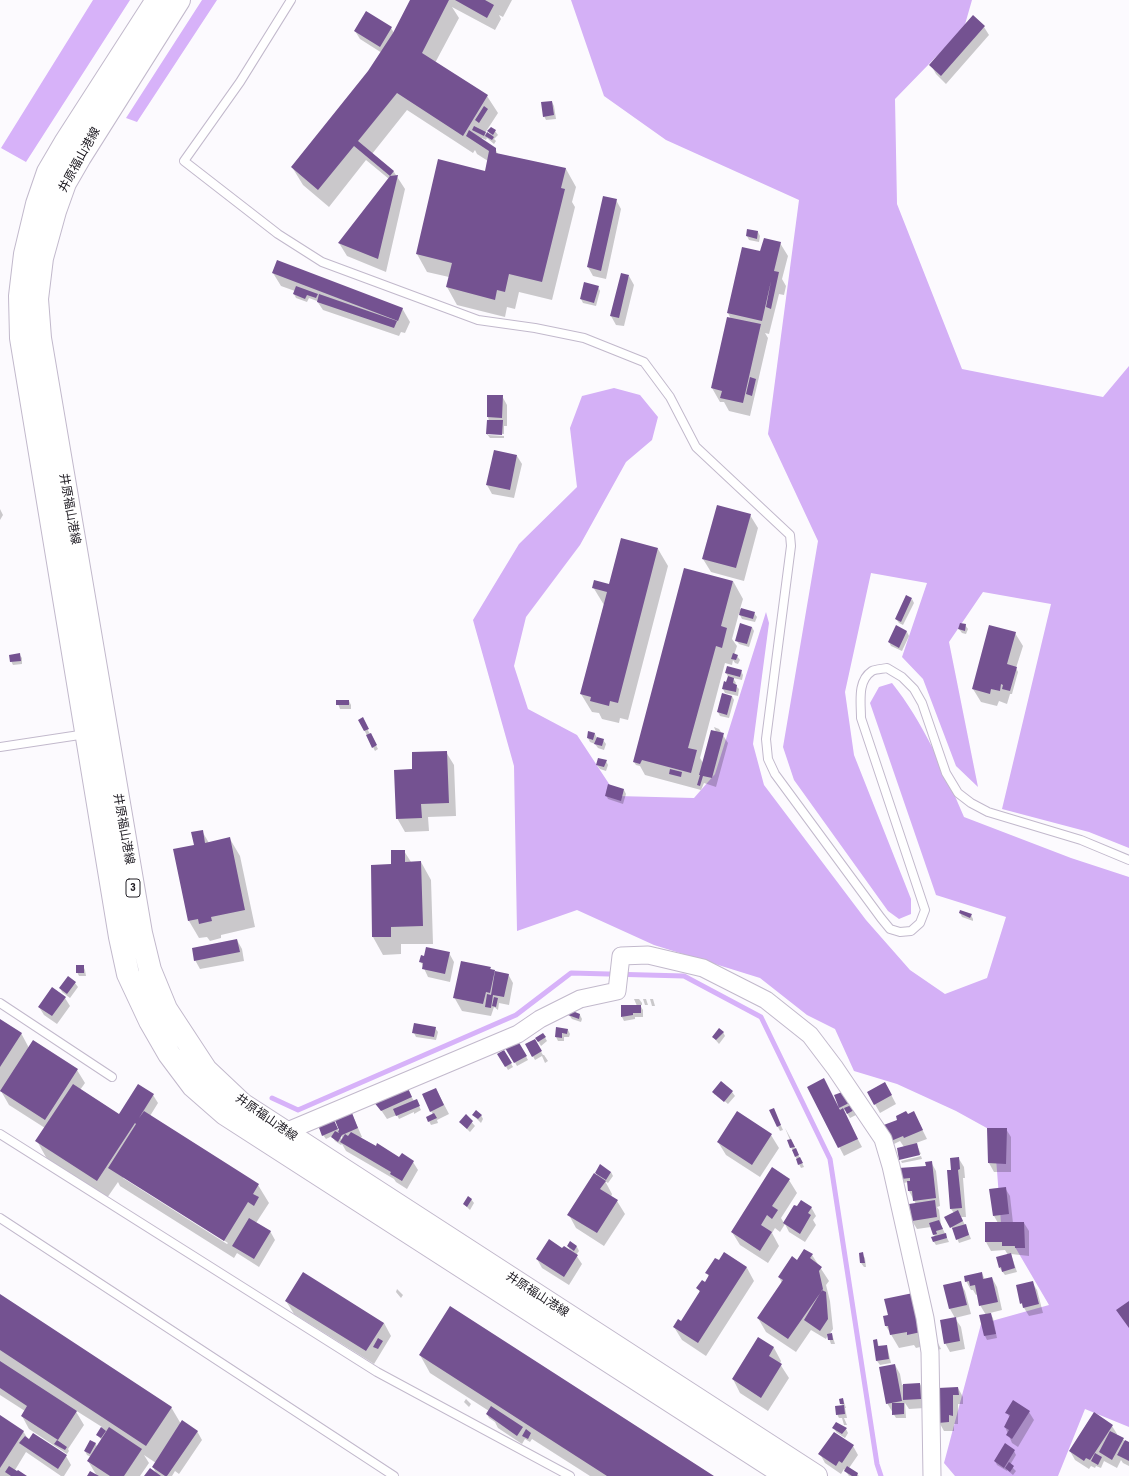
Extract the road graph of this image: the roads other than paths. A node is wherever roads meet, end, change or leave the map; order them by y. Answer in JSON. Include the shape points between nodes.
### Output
{"nodes":[{"id":1,"x":157,"y":0,"type":"edge"},
{"id":2,"x":179,"y":0,"type":"edge"},
{"id":3,"x":292,"y":0,"type":"edge"},
{"id":4,"x":96,"y":732,"type":"junction"},
{"id":5,"x":0,"y":747,"type":"edge"},
{"id":6,"x":1129,"y":860,"type":"edge"},
{"id":7,"x":0,"y":1003,"type":"edge"},
{"id":8,"x":112,"y":1077,"type":"dead end"},
{"id":9,"x":285,"y":1132,"type":"junction"},
{"id":10,"x":0,"y":1134,"type":"edge"},
{"id":11,"x":0,"y":1218,"type":"edge"},
{"id":12,"x":394,"y":1476,"type":"edge"},
{"id":13,"x":570,"y":1476,"type":"edge"},
{"id":14,"x":787,"y":1476,"type":"edge"},
{"id":15,"x":816,"y":1476,"type":"edge"},
{"id":16,"x":932,"y":1476,"type":"edge"}],
"edges":[{"from":1,"to":4,"type":"main road","name":"井原福山港線","number":"3","via":[[48,172],[25,254],[20,296],[21,338]]},
{"from":2,"to":4,"type":"main road","name":"井原福山港線","number":"3","via":[[65,183],[42,258],[37,299],[40,338]]},
{"from":3,"to":6,"type":"lane","via":[[240,82],[184,161],[278,234],[322,262],[478,320],[584,338],[644,362],[670,397],[696,447],[790,535],[792,546],[766,739],[768,759],[775,774],[890,929],[900,932],[911,931],[920,922],[925,910],[861,718],[861,689],[865,677],[873,670],[887,668],[902,677],[914,689],[922,703],[946,773],[958,793],[971,803],[988,812],[1080,840]]},
{"from":4,"to":5,"type":"lane"},
{"from":4,"to":9,"type":"main road","name":"井原福山港線","number":"3","via":[[150,970],[166,1009],[206,1070],[242,1104]]},
{"from":4,"to":14,"type":"main road","name":"井原福山港線","number":"3","via":[[120,937],[128,974],[169,1054],[193,1086],[226,1114]]},
{"from":7,"to":8,"type":"lane"},
{"from":9,"to":15,"type":"main road","name":"井原福山港線","number":"3"},
{"from":9,"to":16,"type":"street","via":[[518,1034],[540,1019],[580,999],[617,990],[621,956],[648,955],[703,968],[766,1000],[810,1035],[883,1139],[925,1318],[930,1352]]},
{"from":10,"to":13,"type":"lane","via":[[377,1372]]},
{"from":11,"to":12,"type":"lane"}]}
